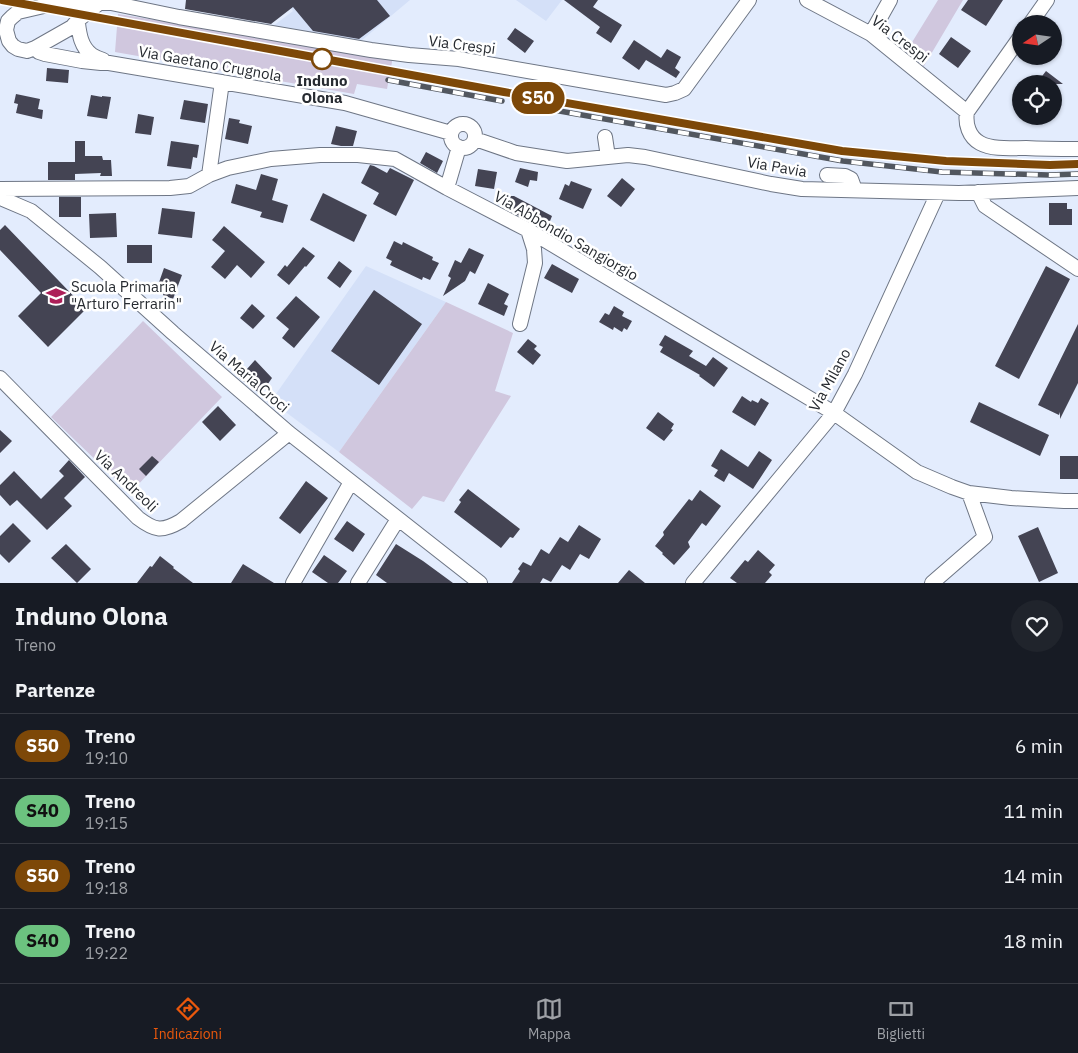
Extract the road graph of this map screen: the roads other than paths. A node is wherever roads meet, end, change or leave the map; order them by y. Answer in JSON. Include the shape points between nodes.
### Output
{"nodes":[{"id":1,"x":748,"y":0,"type":"edge"},
{"id":2,"x":807,"y":0,"type":"edge"},
{"id":3,"x":890,"y":0,"type":"edge"},
{"id":4,"x":1047,"y":0,"type":"edge"},
{"id":5,"x":97,"y":1,"type":"edge"},
{"id":6,"x":43,"y":3,"type":"edge"},
{"id":7,"x":124,"y":3,"type":"edge"},
{"id":8,"x":70,"y":4,"type":"junction"},
{"id":9,"x":1036,"y":15,"type":"edge"},
{"id":10,"x":78,"y":20,"type":"junction"},
{"id":11,"x":3,"y":33,"type":"edge"},
{"id":12,"x":871,"y":34,"type":"junction"},
{"id":13,"x":6,"y":46,"type":"edge"},
{"id":14,"x":35,"y":48,"type":"junction"},
{"id":15,"x":1012,"y":49,"type":"edge"},
{"id":16,"x":108,"y":63,"type":"junction"},
{"id":17,"x":222,"y":82,"type":"junction"},
{"id":18,"x":967,"y":112,"type":"junction"},
{"id":19,"x":451,"y":133,"type":"junction"},
{"id":20,"x":605,"y":137,"type":"dead end"},
{"id":21,"x":475,"y":139,"type":"junction"},
{"id":22,"x":459,"y":147,"type":"junction"},
{"id":23,"x":1078,"y":149,"type":"edge"},
{"id":24,"x":608,"y":157,"type":"junction"},
{"id":25,"x":209,"y":175,"type":"junction"},
{"id":26,"x":827,"y":175,"type":"dead end"},
{"id":27,"x":0,"y":188,"type":"edge"},
{"id":28,"x":446,"y":188,"type":"junction"},
{"id":29,"x":1078,"y":188,"type":"edge"},
{"id":30,"x":855,"y":190,"type":"junction"},
{"id":31,"x":978,"y":192,"type":"junction"},
{"id":32,"x":938,"y":193,"type":"junction"},
{"id":33,"x":0,"y":195,"type":"edge"},
{"id":34,"x":528,"y":230,"type":"junction"},
{"id":35,"x":1078,"y":269,"type":"edge"},
{"id":36,"x":520,"y":324,"type":"dead end"},
{"id":37,"x":0,"y":378,"type":"edge"},
{"id":38,"x":834,"y":413,"type":"junction"},
{"id":39,"x":289,"y":433,"type":"junction"},
{"id":40,"x":352,"y":482,"type":"junction"},
{"id":41,"x":969,"y":493,"type":"junction"},
{"id":42,"x":1078,"y":501,"type":"edge"},
{"id":43,"x":398,"y":519,"type":"junction"},
{"id":44,"x":292,"y":583,"type":"edge"},
{"id":45,"x":358,"y":583,"type":"edge"},
{"id":46,"x":480,"y":583,"type":"edge"},
{"id":47,"x":693,"y":583,"type":"edge"},
{"id":48,"x":932,"y":583,"type":"edge"}],
"edges":[{"from":1,"to":7,"type":"street","name":"Via Crespi","via":[[684,89],[666,95],[459,59],[362,49],[179,17]]},
{"from":2,"to":12,"type":"street","name":"Via Crespi"},
{"from":3,"to":12,"type":"street"},
{"from":4,"to":9,"type":"street"},
{"from":5,"to":7,"type":"street","name":"Via Crespi"},
{"from":5,"to":8,"type":"street","name":"Via Crespi"},
{"from":5,"to":10,"type":"street"},
{"from":6,"to":8,"type":"street","name":"Via Crespi"},
{"from":6,"to":11,"type":"street","name":"Via Crespi","via":[[18,12],[8,21]]},
{"from":8,"to":10,"type":"street","name":"Via Gaetano Crugnola"},
{"from":10,"to":14,"type":"street","via":[[72,27]]},
{"from":10,"to":16,"type":"street","name":"Via Gaetano Crugnola","via":[[78,30],[86,49]]},
{"from":11,"to":13,"type":"street","via":[[9,40]]},
{"from":12,"to":18,"type":"street","name":"Via Crespi"},
{"from":13,"to":14,"type":"street","name":"Via Gaetano Crugnola","via":[[27,50]]},
{"from":14,"to":16,"type":"street","name":"Via Gaetano Crugnola","via":[[45,54]]},
{"from":15,"to":18,"type":"street"},
{"from":16,"to":17,"type":"street","name":"Via Gaetano Crugnola"},
{"from":17,"to":19,"type":"street","name":"Via Gaetano Crugnola","via":[[345,103]]},
{"from":17,"to":25,"type":"street"},
{"from":18,"to":23,"type":"street","via":[[971,136],[987,146]]},
{"from":19,"to":21,"type":"street","via":[[458,125],[464,124],[473,129]]},
{"from":19,"to":22,"type":"street","via":[[452,142]]},
{"from":20,"to":24,"type":"street"},
{"from":21,"to":22,"type":"street","via":[[468,147]]},
{"from":21,"to":24,"type":"street","name":"Via Pavia","via":[[542,158],[567,161]]},
{"from":22,"to":28,"type":"street"},
{"from":24,"to":30,"type":"street","name":"Via Pavia","via":[[645,157],[802,189]]},
{"from":25,"to":27,"type":"street","name":"Via Abbondio Sangiorgio","via":[[189,186],[170,188]]},
{"from":25,"to":28,"type":"street","name":"Via Abbondio Sangiorgio","via":[[271,159],[358,155],[395,160]]},
{"from":26,"to":30,"type":"street","via":[[851,178]]},
{"from":28,"to":34,"type":"street","name":"Via Abbondio Sangiorgio"},
{"from":29,"to":31,"type":"street","name":"Via Pavia"},
{"from":30,"to":32,"type":"street","name":"Via Pavia"},
{"from":31,"to":32,"type":"street","name":"Via Pavia"},
{"from":31,"to":35,"type":"street","via":[[985,206]]},
{"from":32,"to":38,"type":"street","name":"Via Milano"},
{"from":33,"to":39,"type":"street","name":"Via Maria Croci","via":[[30,211],[100,267]]},
{"from":34,"to":36,"type":"street","via":[[535,262]]},
{"from":34,"to":38,"type":"street","name":"Via Abbondio Sangiorgio"},
{"from":37,"to":39,"type":"street","name":"Via Andreoli","via":[[151,528],[167,529],[181,521]]},
{"from":38,"to":41,"type":"street","name":"Via Abbondio Sangiorgio","via":[[917,472]]},
{"from":38,"to":47,"type":"street","name":"Via Milano"},
{"from":39,"to":40,"type":"street","name":"Via Maria Croci"},
{"from":40,"to":43,"type":"street","name":"Via Maria Croci"},
{"from":40,"to":44,"type":"street"},
{"from":41,"to":42,"type":"street","name":"Via Abbondio Sangiorgio"},
{"from":41,"to":48,"type":"street","via":[[985,537]]},
{"from":43,"to":45,"type":"street"},
{"from":43,"to":46,"type":"street","name":"Via Maria Croci"}]}
